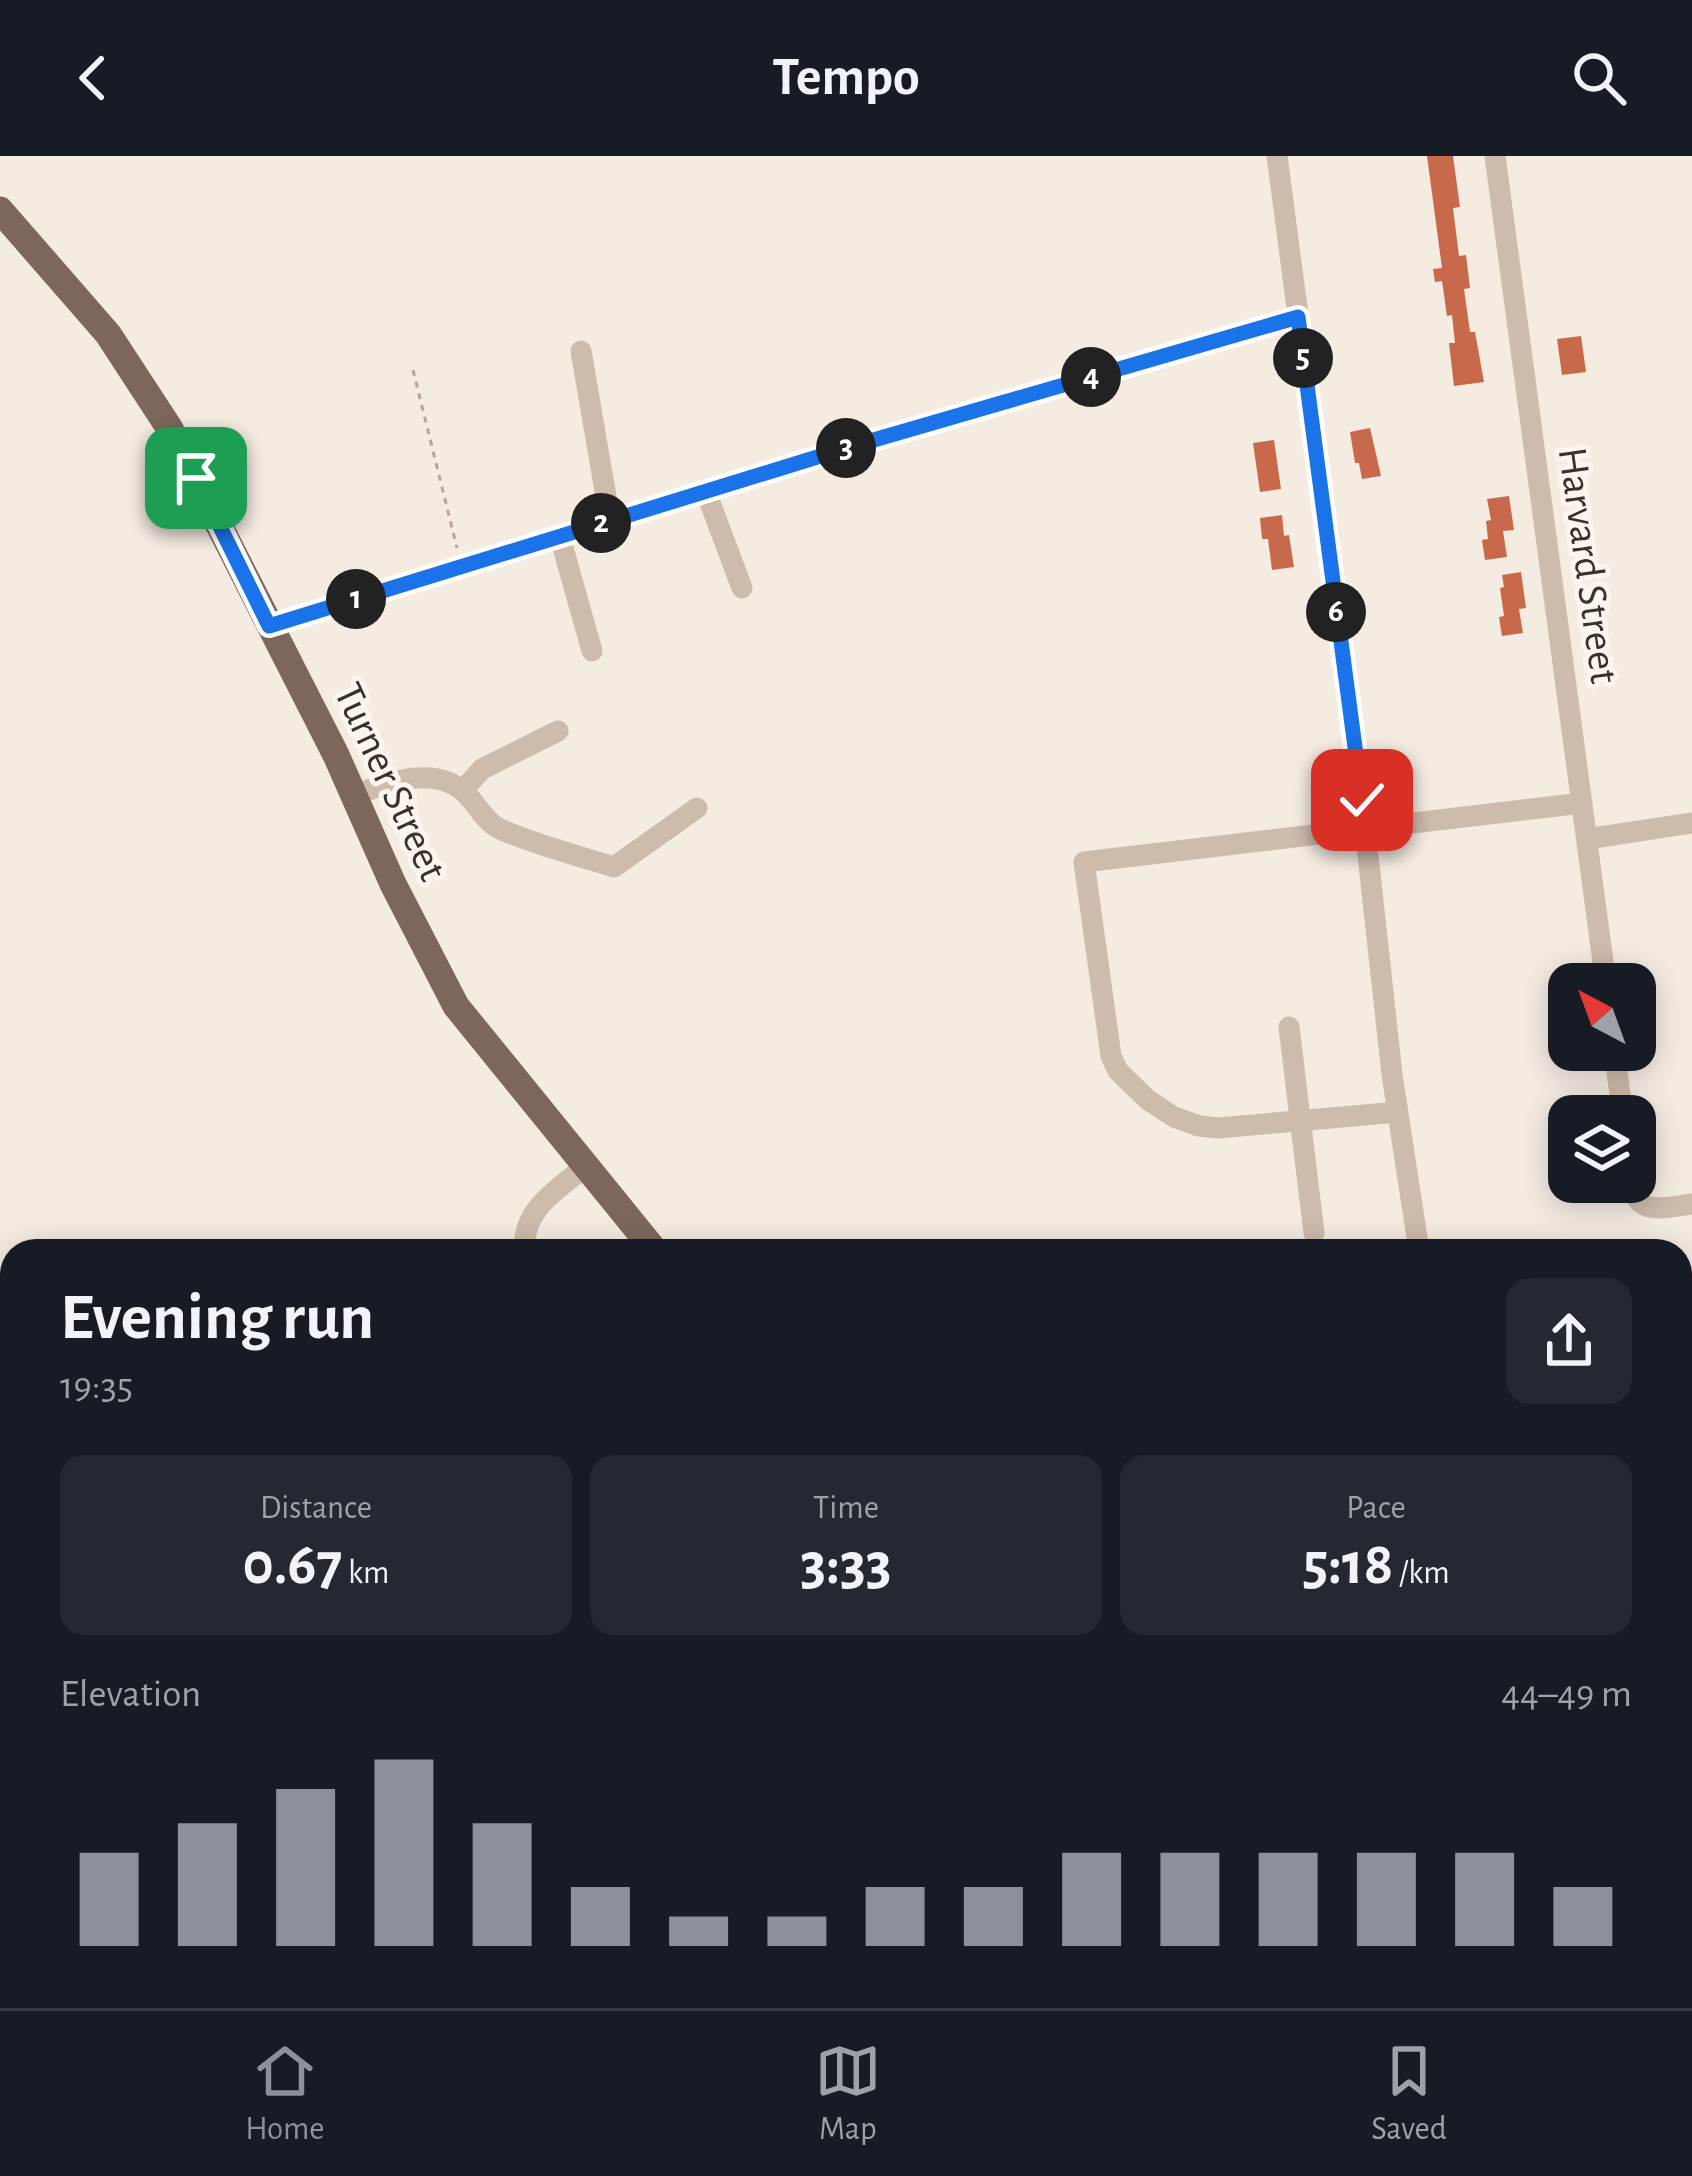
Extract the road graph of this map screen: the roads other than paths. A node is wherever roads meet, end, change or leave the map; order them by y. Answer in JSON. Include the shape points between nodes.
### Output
{"nodes":[{"id":1,"x":1277,"y":156,"type":"edge"},
{"id":2,"x":1495,"y":156,"type":"edge"},
{"id":3,"x":0,"y":209,"type":"edge"},
{"id":4,"x":1298,"y":317,"type":"junction"},
{"id":5,"x":581,"y":352,"type":"dead end"},
{"id":6,"x":853,"y":446,"type":"road end"},
{"id":7,"x":729,"y":485,"type":"road end"},
{"id":8,"x":706,"y":492,"type":"junction"},
{"id":9,"x":610,"y":520,"type":"junction"},
{"id":10,"x":560,"y":537,"type":"junction"},
{"id":11,"x":742,"y":588,"type":"dead end"},
{"id":12,"x":269,"y":626,"type":"junction"},
{"id":13,"x":592,"y":651,"type":"dead end"},
{"id":14,"x":558,"y":731,"type":"dead end"},
{"id":15,"x":463,"y":790,"type":"junction"},
{"id":16,"x":355,"y":795,"type":"junction"},
{"id":17,"x":1582,"y":803,"type":"junction"},
{"id":18,"x":697,"y":808,"type":"dead end"},
{"id":19,"x":1692,"y":823,"type":"edge"},
{"id":20,"x":1365,"y":830,"type":"junction"},
{"id":21,"x":1587,"y":839,"type":"junction"},
{"id":22,"x":1603,"y":963,"type":"edge"},
{"id":23,"x":1289,"y":1027,"type":"dead end"},
{"id":24,"x":1398,"y":1112,"type":"junction"},
{"id":25,"x":1301,"y":1120,"type":"junction"},
{"id":26,"x":586,"y":1166,"type":"junction"},
{"id":27,"x":1639,"y":1203,"type":"edge"},
{"id":28,"x":1692,"y":1204,"type":"edge"},
{"id":29,"x":1313,"y":1233,"type":"dead end"},
{"id":30,"x":524,"y":1239,"type":"edge"},
{"id":31,"x":646,"y":1239,"type":"edge"},
{"id":32,"x":1417,"y":1239,"type":"edge"}],
"edges":[{"from":1,"to":4,"type":"street"},
{"from":2,"to":17,"type":"street","name":"Harvard Street"},
{"from":3,"to":12,"type":"main road","name":"Turner Street","via":[[140,380]]},
{"from":4,"to":6,"type":"street"},
{"from":4,"to":20,"type":"street"},
{"from":5,"to":9,"type":"street"},
{"from":7,"to":8,"type":"street"},
{"from":8,"to":9,"type":"street"},
{"from":8,"to":11,"type":"street"},
{"from":9,"to":10,"type":"street"},
{"from":10,"to":12,"type":"street"},
{"from":10,"to":13,"type":"street"},
{"from":12,"to":16,"type":"main road","name":"Turner Street"},
{"from":14,"to":15,"type":"street","via":[[482,769]]},
{"from":15,"to":16,"type":"street","via":[[420,777]]},
{"from":15,"to":18,"type":"street","via":[[494,827],[614,867]]},
{"from":16,"to":26,"type":"main road","name":"Turner Street","via":[[456,1006]]},
{"from":17,"to":20,"type":"street"},
{"from":17,"to":21,"type":"street","name":"Harvard Street"},
{"from":19,"to":21,"type":"street"},
{"from":20,"to":24,"type":"street"},
{"from":20,"to":25,"type":"street","via":[[1084,862],[1118,1071],[1148,1100],[1199,1126]]},
{"from":21,"to":22,"type":"street","name":"Harvard Street"},
{"from":23,"to":25,"type":"street"},
{"from":24,"to":25,"type":"street"},
{"from":24,"to":32,"type":"street"},
{"from":25,"to":29,"type":"street"},
{"from":26,"to":30,"type":"street","via":[[534,1212]]},
{"from":26,"to":31,"type":"main road","name":"Turner Street"},
{"from":27,"to":28,"type":"street"}]}
